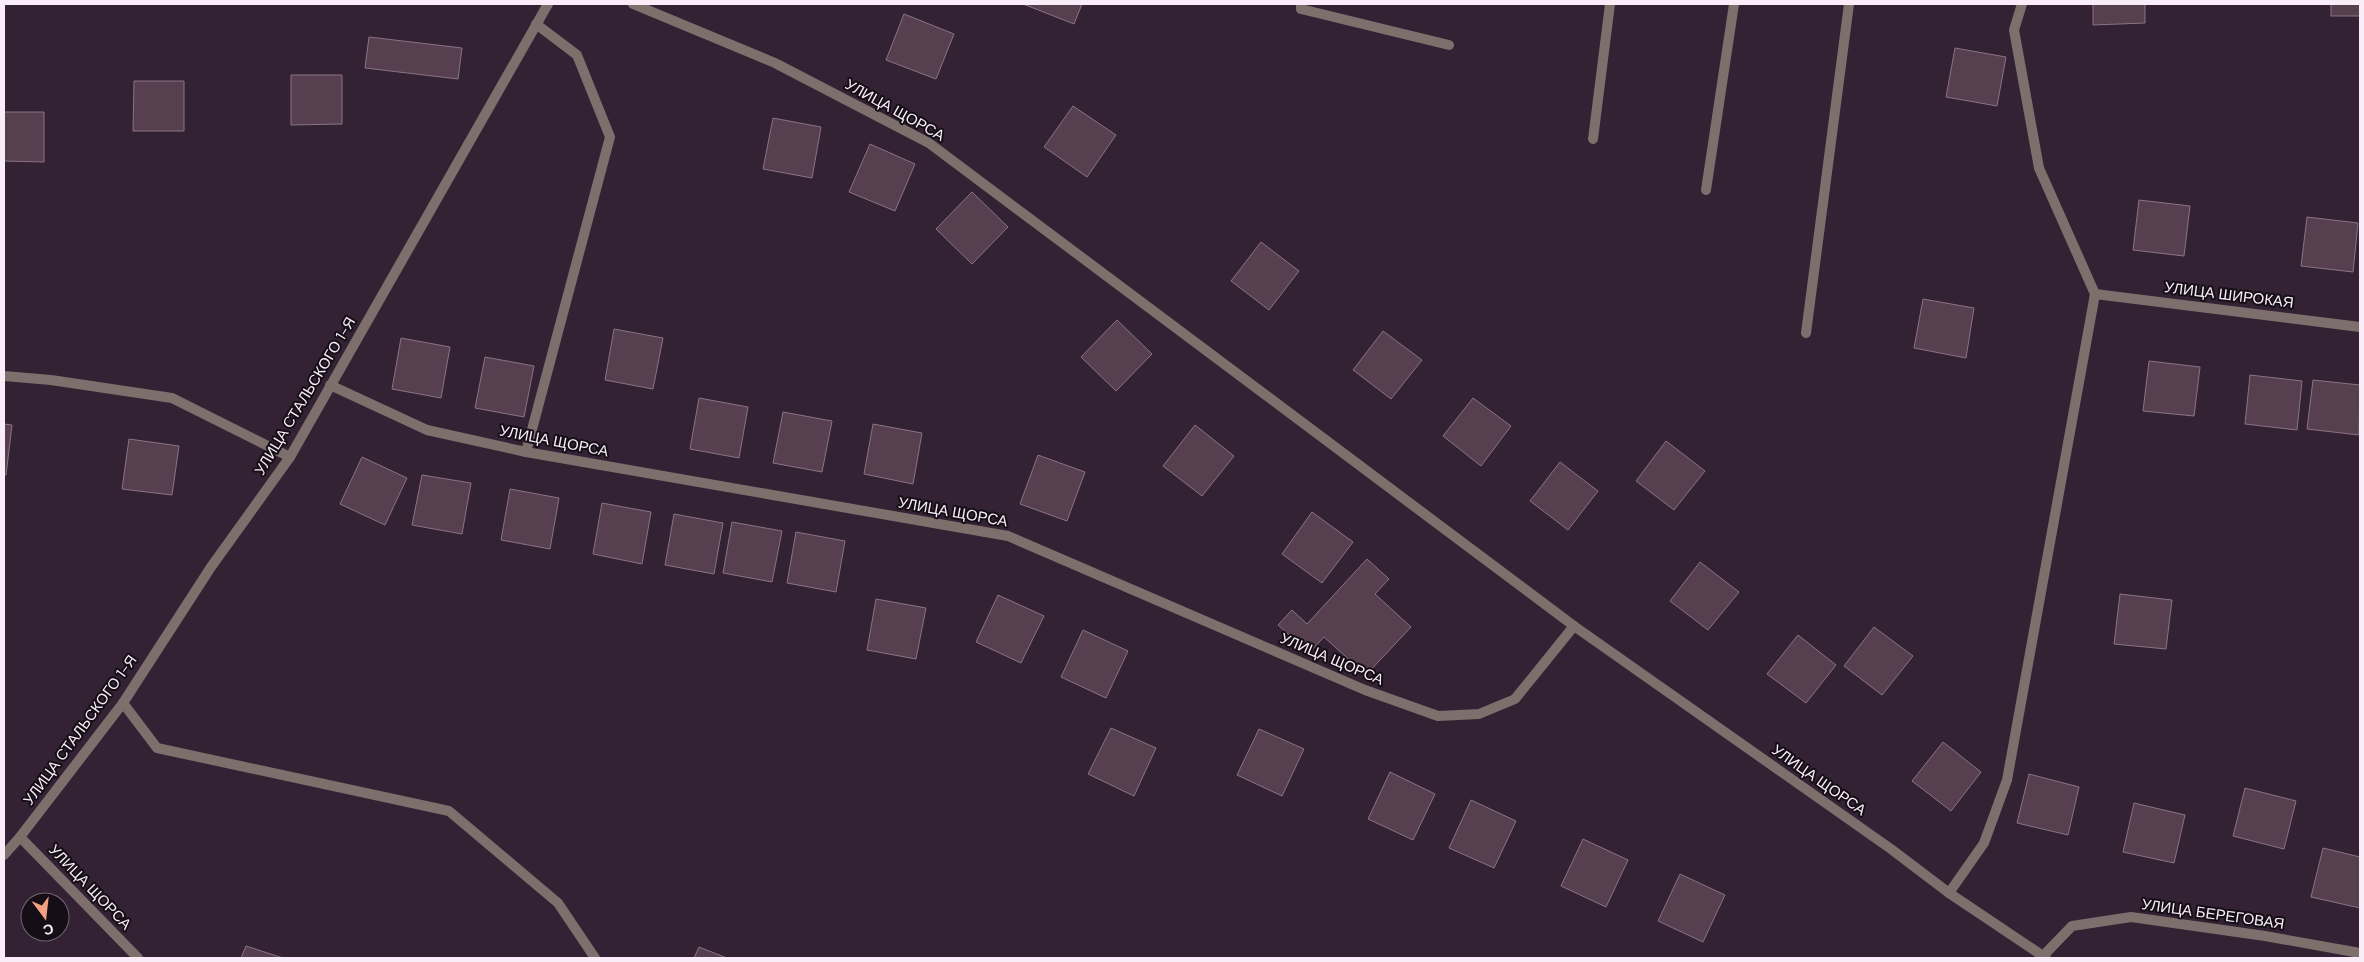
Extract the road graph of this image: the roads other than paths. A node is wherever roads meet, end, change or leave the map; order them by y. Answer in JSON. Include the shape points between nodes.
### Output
{"nodes":[{"id":1,"x":548,"y":4,"type":"edge"},
{"id":2,"x":633,"y":4,"type":"edge"},
{"id":3,"x":1301,"y":4,"type":"edge"},
{"id":4,"x":1610,"y":4,"type":"edge"},
{"id":5,"x":1734,"y":4,"type":"edge"},
{"id":6,"x":1849,"y":4,"type":"edge"},
{"id":7,"x":2022,"y":4,"type":"edge"},
{"id":8,"x":536,"y":24,"type":"junction"},
{"id":9,"x":1449,"y":45,"type":"dead end"},
{"id":10,"x":1593,"y":139,"type":"dead end"},
{"id":11,"x":1706,"y":190,"type":"dead end"},
{"id":12,"x":2094,"y":294,"type":"junction"},
{"id":13,"x":2360,"y":327,"type":"edge"},
{"id":14,"x":1806,"y":333,"type":"dead end"},
{"id":15,"x":4,"y":376,"type":"edge"},
{"id":16,"x":330,"y":385,"type":"junction"},
{"id":17,"x":526,"y":452,"type":"junction"},
{"id":18,"x":290,"y":457,"type":"junction"},
{"id":19,"x":1574,"y":626,"type":"junction"},
{"id":20,"x":123,"y":702,"type":"junction"},
{"id":21,"x":20,"y":837,"type":"junction"},
{"id":22,"x":4,"y":855,"type":"edge"},
{"id":23,"x":1949,"y":893,"type":"junction"},
{"id":24,"x":2360,"y":953,"type":"edge"},
{"id":25,"x":2044,"y":957,"type":"edge"},
{"id":26,"x":138,"y":958,"type":"edge"},
{"id":27,"x":595,"y":958,"type":"edge"}],
"edges":[{"from":1,"to":8,"type":"street","name":"УЛИЦА СТАЛЬСКОГО 1-Я"},
{"from":2,"to":19,"type":"street","name":"УЛИЦА ЩОРСА","via":[[775,64],[929,144]]},
{"from":3,"to":9,"type":"street","via":[[1301,9]]},
{"from":4,"to":10,"type":"street"},
{"from":5,"to":11,"type":"street"},
{"from":6,"to":14,"type":"street"},
{"from":7,"to":12,"type":"street","via":[[2014,30],[2039,168]]},
{"from":8,"to":16,"type":"street","name":"УЛИЦА СТАЛЬСКОГО 1-Я"},
{"from":8,"to":17,"type":"street","via":[[577,55],[610,137]]},
{"from":12,"to":13,"type":"street","name":"УЛИЦА ШИРОКАЯ"},
{"from":12,"to":23,"type":"street","via":[[2007,780],[1984,842]]},
{"from":15,"to":18,"type":"street","via":[[172,398]]},
{"from":16,"to":17,"type":"street","name":"УЛИЦА ЩОРСА","via":[[427,430]]},
{"from":16,"to":18,"type":"street","name":"УЛИЦА СТАЛЬСКОГО 1-Я"},
{"from":17,"to":19,"type":"street","name":"УЛИЦА ЩОРСА","via":[[1008,536],[1365,690],[1438,716],[1479,714],[1515,699]]},
{"from":18,"to":20,"type":"street","name":"УЛИЦА СТАЛЬСКОГО 1-Я","via":[[211,567]]},
{"from":19,"to":23,"type":"street","name":"УЛИЦА ЩОРСА"},
{"from":20,"to":21,"type":"street","name":"УЛИЦА СТАЛЬСКОГО 1-Я"},
{"from":20,"to":27,"type":"street","via":[[157,748],[449,811],[558,903]]},
{"from":21,"to":22,"type":"street","name":"УЛИЦА СТАЛЬСКОГО 1-Я"},
{"from":21,"to":26,"type":"street","name":"УЛИЦА ЩОРСА"},
{"from":23,"to":25,"type":"street","name":"УЛИЦА ЩОРСА"},
{"from":24,"to":25,"type":"street","name":"УЛИЦА БЕРЕГОВАЯ","via":[[2131,917],[2072,926]]}]}
